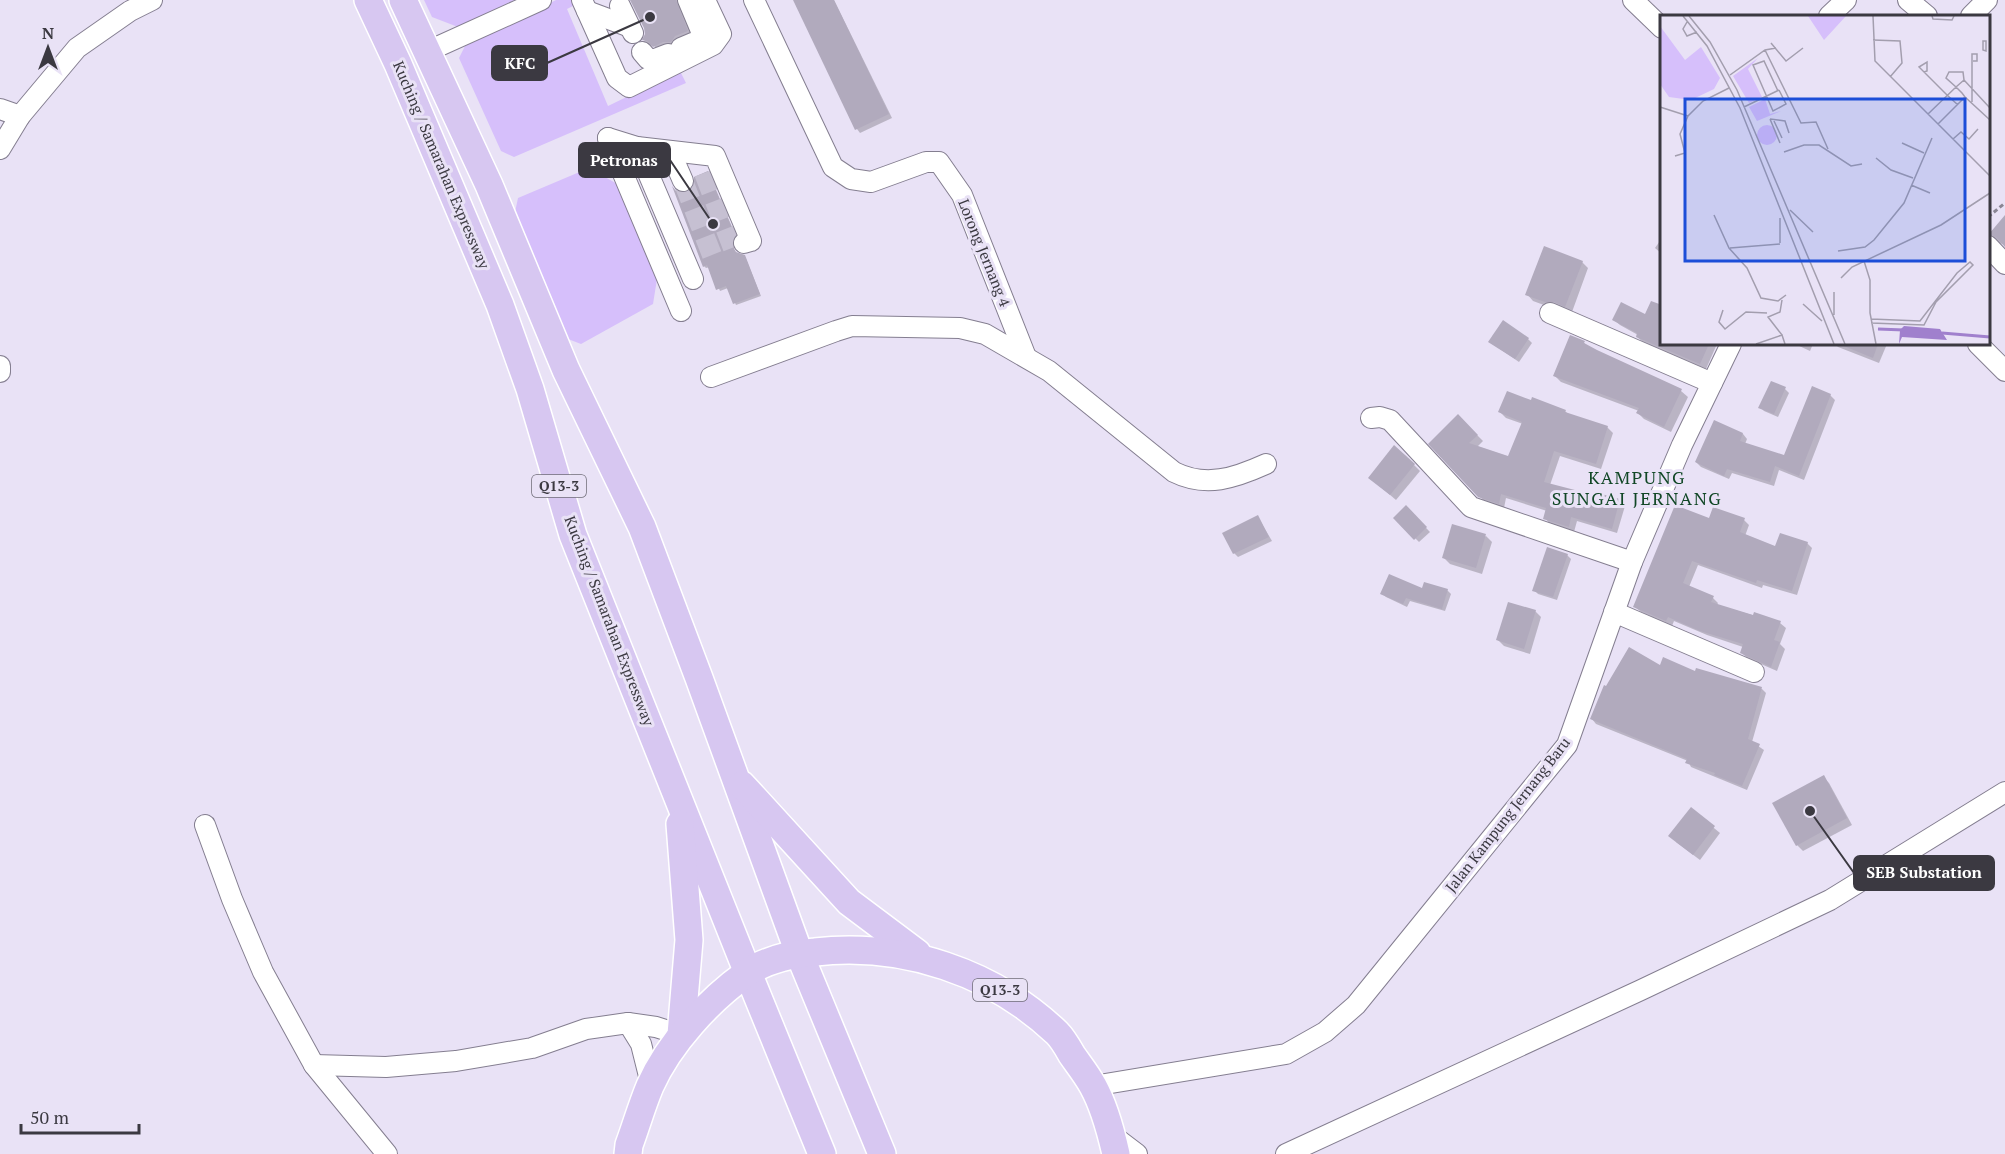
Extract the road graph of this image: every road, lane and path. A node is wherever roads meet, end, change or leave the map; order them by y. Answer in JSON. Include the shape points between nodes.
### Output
{"nodes":[{"id":1,"x":152,"y":0,"type":"edge"},
{"id":2,"x":368,"y":0,"type":"edge"},
{"id":3,"x":403,"y":0,"type":"edge"},
{"id":4,"x":541,"y":0,"type":"edge"},
{"id":5,"x":688,"y":0,"type":"edge"},
{"id":6,"x":705,"y":0,"type":"edge"},
{"id":7,"x":754,"y":0,"type":"edge"},
{"id":8,"x":1633,"y":0,"type":"edge"},
{"id":9,"x":1846,"y":0,"type":"edge"},
{"id":10,"x":1908,"y":0,"type":"edge"},
{"id":11,"x":1987,"y":0,"type":"edge"},
{"id":12,"x":587,"y":4,"type":"edge"},
{"id":13,"x":620,"y":6,"type":"dead end"},
{"id":14,"x":1830,"y":15,"type":"edge"},
{"id":15,"x":1926,"y":15,"type":"edge"},
{"id":16,"x":1972,"y":15,"type":"edge"},
{"id":17,"x":1660,"y":26,"type":"edge"},
{"id":18,"x":636,"y":39,"type":"junction"},
{"id":19,"x":426,"y":52,"type":"junction"},
{"id":20,"x":0,"y":109,"type":"edge"},
{"id":21,"x":21,"y":116,"type":"junction"},
{"id":22,"x":636,"y":147,"type":"junction"},
{"id":23,"x":0,"y":149,"type":"edge"},
{"id":24,"x":670,"y":151,"type":"junction"},
{"id":25,"x":696,"y":154,"type":"junction"},
{"id":26,"x":704,"y":173,"type":"tunnel mouth"},
{"id":27,"x":683,"y":181,"type":"tunnel mouth"},
{"id":28,"x":2005,"y":203,"type":"edge"},
{"id":29,"x":1990,"y":216,"type":"edge"},
{"id":30,"x":744,"y":243,"type":"dead end"},
{"id":31,"x":1990,"y":247,"type":"edge"},
{"id":32,"x":700,"y":260,"type":"tunnel mouth"},
{"id":33,"x":2005,"y":264,"type":"edge"},
{"id":34,"x":693,"y":279,"type":"junction"},
{"id":35,"x":1550,"y":313,"type":"dead end"},
{"id":36,"x":1731,"y":345,"type":"edge"},
{"id":37,"x":1979,"y":345,"type":"edge"},
{"id":38,"x":1026,"y":357,"type":"junction"},
{"id":39,"x":0,"y":366,"type":"edge"},
{"id":40,"x":2005,"y":371,"type":"edge"},
{"id":41,"x":0,"y":372,"type":"edge"},
{"id":42,"x":711,"y":377,"type":"dead end"},
{"id":43,"x":1712,"y":383,"type":"junction"},
{"id":44,"x":1371,"y":418,"type":"dead end"},
{"id":45,"x":1266,"y":464,"type":"dead end"},
{"id":46,"x":1632,"y":562,"type":"junction"},
{"id":47,"x":1614,"y":612,"type":"junction"},
{"id":48,"x":1754,"y":672,"type":"dead end"},
{"id":49,"x":734,"y":775,"type":"junction"},
{"id":50,"x":2005,"y":792,"type":"edge"},
{"id":51,"x":677,"y":796,"type":"junction"},
{"id":52,"x":205,"y":825,"type":"dead end"},
{"id":53,"x":799,"y":953,"type":"junction"},
{"id":54,"x":926,"y":960,"type":"junction"},
{"id":55,"x":748,"y":973,"type":"junction"},
{"id":56,"x":628,"y":1023,"type":"junction"},
{"id":57,"x":681,"y":1035,"type":"junction"},
{"id":58,"x":314,"y":1065,"type":"junction"},
{"id":59,"x":651,"y":1084,"type":"junction"},
{"id":60,"x":1093,"y":1086,"type":"junction"},
{"id":61,"x":1114,"y":1144,"type":"edge"},
{"id":62,"x":387,"y":1154,"type":"edge"},
{"id":63,"x":627,"y":1154,"type":"edge"},
{"id":64,"x":822,"y":1154,"type":"edge"},
{"id":65,"x":882,"y":1154,"type":"edge"},
{"id":66,"x":1137,"y":1154,"type":"edge"},
{"id":67,"x":1286,"y":1154,"type":"edge"}],
"edges":[{"from":1,"to":21,"type":"street","via":[[130,10],[77,48]]},
{"from":2,"to":51,"type":"highway","name":"Kuching / Samarahan Expressway","number":"Q13-3","via":[[500,305],[530,389],[573,535]]},
{"from":3,"to":19,"type":"highway","name":"Kuching / Samarahan Expressway"},
{"from":4,"to":19,"type":"street"},
{"from":5,"to":18,"type":"street","via":[[701,31],[700,40],[648,59]]},
{"from":6,"to":12,"type":"street","via":[[721,34],[714,45],[629,87],[617,78]]},
{"from":7,"to":38,"type":"street","name":"Lorong Jernang 4","via":[[833,167],[851,179],[871,182],[926,162],[939,162],[948,173],[962,195]]},
{"from":8,"to":17,"type":"street"},
{"from":9,"to":14,"type":"street"},
{"from":10,"to":15,"type":"street"},
{"from":11,"to":16,"type":"street"},
{"from":12,"to":18,"type":"street"},
{"from":13,"to":18,"type":"street"},
{"from":19,"to":49,"type":"highway","name":"Kuching / Samarahan Expressway","via":[[489,185],[566,370],[642,527]]},
{"from":20,"to":21,"type":"street"},
{"from":21,"to":23,"type":"street"},
{"from":22,"to":24,"type":"street"},
{"from":22,"to":34,"type":"street"},
{"from":22,"to":34,"type":"street","via":[[608,138],[681,311]]},
{"from":24,"to":25,"type":"street"},
{"from":24,"to":27,"type":"street"},
{"from":25,"to":26,"type":"street"},
{"from":25,"to":30,"type":"street","via":[[715,156],[751,241]]},
{"from":28,"to":29,"type":"path"},
{"from":31,"to":33,"type":"street"},
{"from":32,"to":34,"type":"street"},
{"from":35,"to":43,"type":"street"},
{"from":36,"to":43,"type":"street","name":"Jalan Kampung Jernang Baru"},
{"from":37,"to":40,"type":"street"},
{"from":38,"to":42,"type":"street","via":[[972,330],[852,326]]},
{"from":38,"to":45,"type":"street","via":[[1188,479],[1229,479]]},
{"from":39,"to":41,"type":"street"},
{"from":43,"to":46,"type":"street","name":"Jalan Kampung Jernang Baru"},
{"from":44,"to":46,"type":"street","via":[[1390,420],[1471,507]]},
{"from":46,"to":47,"type":"street","name":"Jalan Kampung Jernang Baru"},
{"from":47,"to":48,"type":"street"},
{"from":47,"to":60,"type":"street","name":"Jalan Kampung Jernang Baru","via":[[1567,745],[1356,1005],[1325,1032],[1286,1054]]},
{"from":49,"to":53,"type":"highway","name":"Kuching / Samarahan Expressway"},
{"from":49,"to":54,"type":"highway","via":[[849,902]]},
{"from":50,"to":67,"type":"street","via":[[1830,900]]},
{"from":51,"to":55,"type":"highway","name":"Kuching / Samarahan Expressway","number":"Q13-3"},
{"from":51,"to":57,"type":"highway","via":[[689,940]]},
{"from":52,"to":58,"type":"street","via":[[263,972]]},
{"from":53,"to":54,"type":"highway","number":"Q13-3","via":[[860,949]]},
{"from":53,"to":55,"type":"highway","number":"Q13-3"},
{"from":53,"to":65,"type":"highway","name":"Kuching / Samarahan Expressway"},
{"from":54,"to":60,"type":"highway","number":"Q13-3","via":[[1007,994],[1058,1034]]},
{"from":55,"to":57,"type":"highway","number":"Q13-3"},
{"from":55,"to":64,"type":"highway","name":"Kuching / Samarahan Expressway","number":"Q13-3"},
{"from":56,"to":57,"type":"street"},
{"from":56,"to":58,"type":"street","via":[[586,1029],[532,1048],[456,1061],[386,1067]]},
{"from":56,"to":59,"type":"street","via":[[641,1044]]},
{"from":57,"to":59,"type":"highway","number":"Q13-3"},
{"from":58,"to":62,"type":"street"},
{"from":59,"to":63,"type":"highway","number":"Q13-3"},
{"from":60,"to":61,"type":"highway","number":"Q13-3"},
{"from":61,"to":66,"type":"street"}]}
